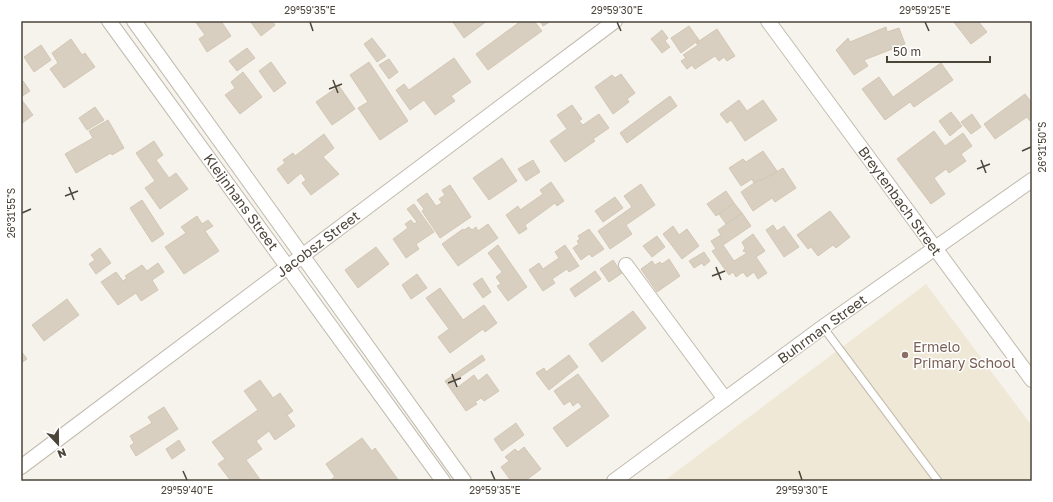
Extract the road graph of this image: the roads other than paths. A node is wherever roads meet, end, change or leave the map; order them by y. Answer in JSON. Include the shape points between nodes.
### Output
{"nodes":[{"id":1,"x":110,"y":21,"type":"edge"},
{"id":2,"x":134,"y":21,"type":"edge"},
{"id":3,"x":615,"y":21,"type":"edge"},
{"id":4,"x":768,"y":21,"type":"edge"},
{"id":5,"x":1032,"y":180,"type":"edge"},
{"id":6,"x":935,"y":249,"type":"junction"},
{"id":7,"x":302,"y":256,"type":"junction"},
{"id":8,"x":626,"y":265,"type":"dead end"},
{"id":9,"x":288,"y":267,"type":"junction"},
{"id":10,"x":823,"y":327,"type":"junction"},
{"id":11,"x":1032,"y":380,"type":"edge"},
{"id":12,"x":725,"y":400,"type":"junction"},
{"id":13,"x":21,"y":466,"type":"edge"},
{"id":14,"x":443,"y":481,"type":"edge"},
{"id":15,"x":464,"y":481,"type":"edge"},
{"id":16,"x":614,"y":481,"type":"edge"},
{"id":17,"x":938,"y":481,"type":"edge"}],
"edges":[{"from":1,"to":9,"type":"street","name":"Kleijnhans Street"},
{"from":2,"to":7,"type":"street","name":"Kleijnhans Street"},
{"from":3,"to":7,"type":"street","name":"Jacobsz Street"},
{"from":4,"to":6,"type":"street","name":"Breytenbach Street"},
{"from":5,"to":6,"type":"street","name":"Buhrman Street"},
{"from":6,"to":10,"type":"street","name":"Buhrman Street"},
{"from":6,"to":11,"type":"street","name":"Breytenbach Street"},
{"from":7,"to":9,"type":"street","name":"Jacobsz Street"},
{"from":7,"to":15,"type":"street","name":"Kleijnhans Street"},
{"from":8,"to":12,"type":"street"},
{"from":9,"to":13,"type":"street","name":"Jacobsz Street"},
{"from":9,"to":14,"type":"street","name":"Kleijnhans Street"},
{"from":10,"to":12,"type":"street","name":"Buhrman Street"},
{"from":10,"to":17,"type":"lane"},
{"from":12,"to":16,"type":"street","name":"Buhrman Street"}]}
